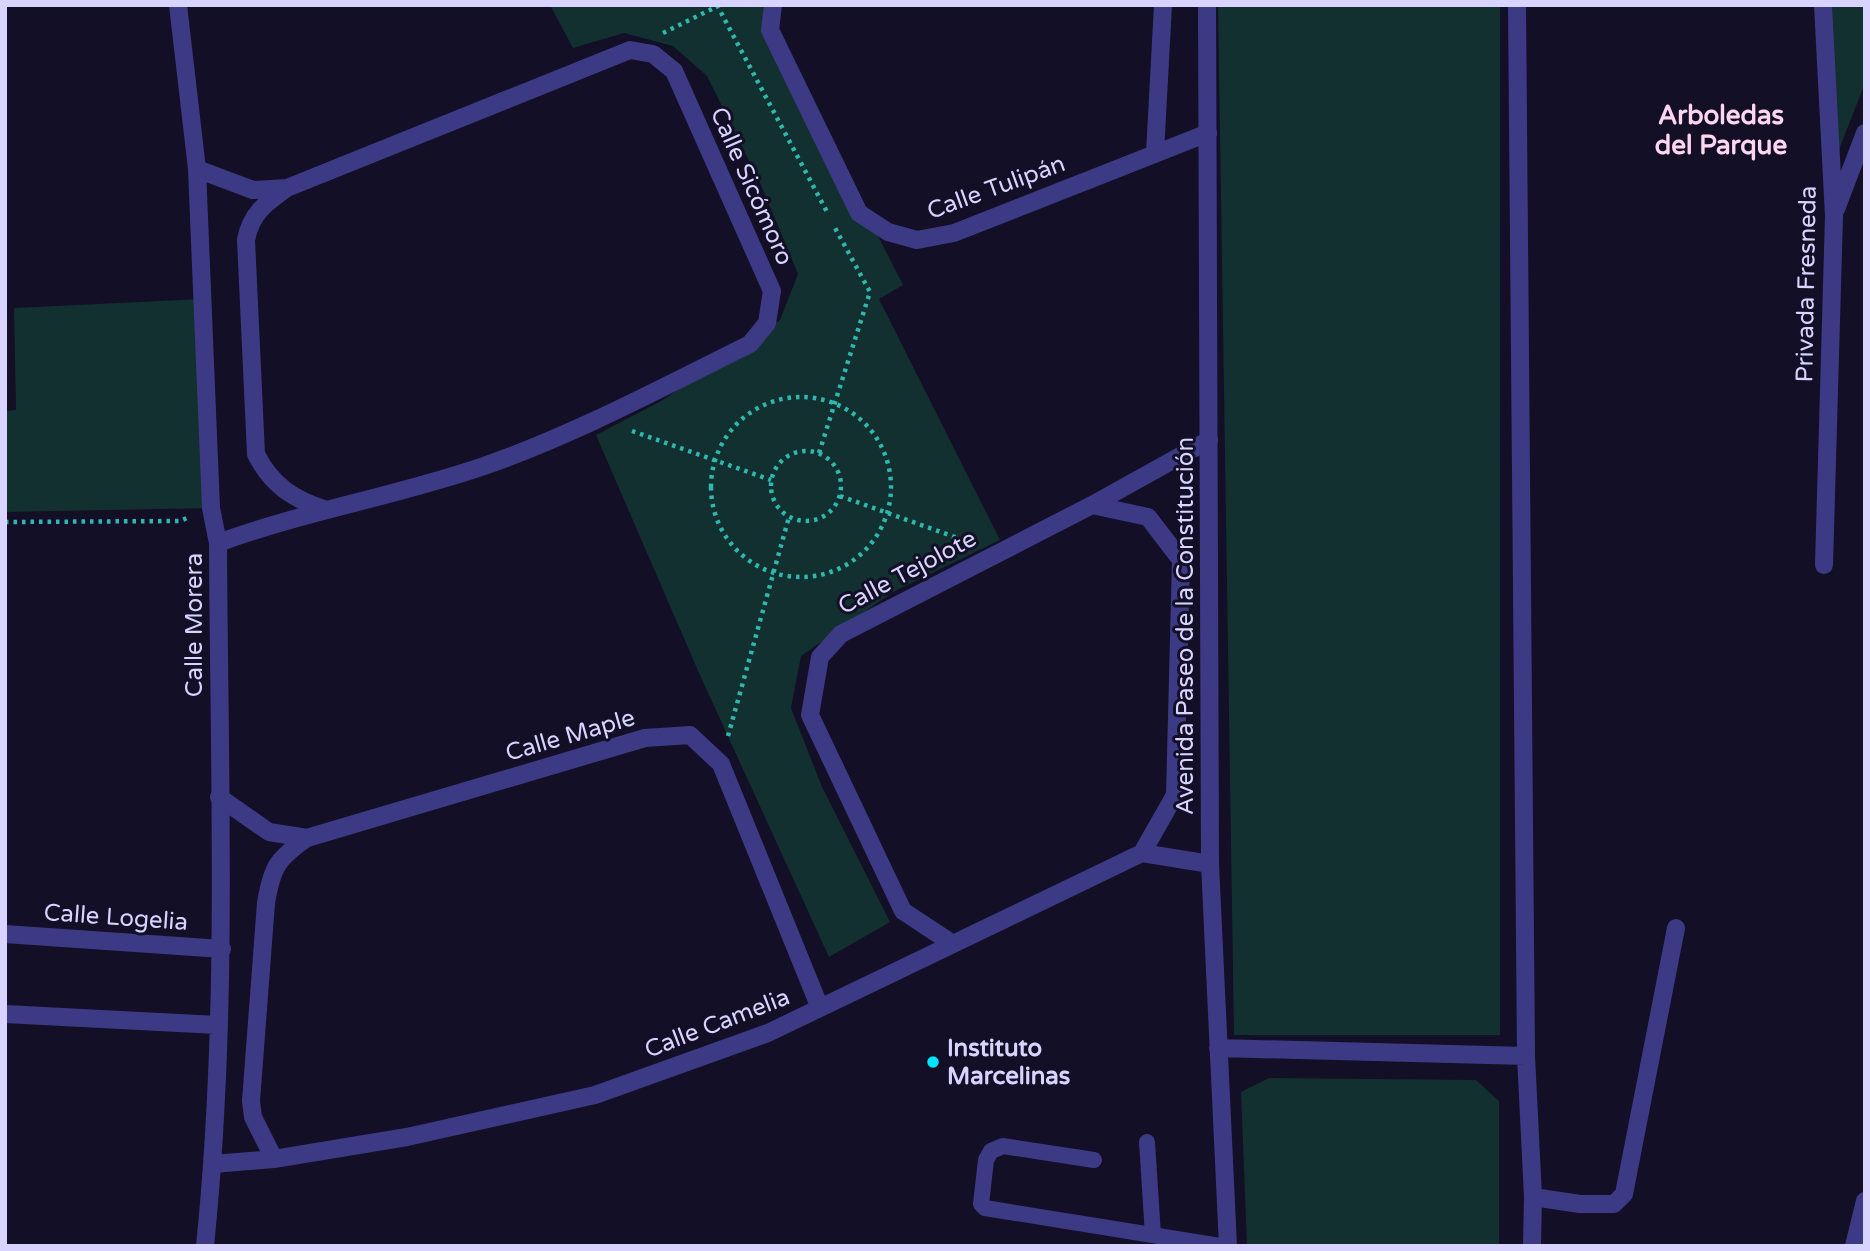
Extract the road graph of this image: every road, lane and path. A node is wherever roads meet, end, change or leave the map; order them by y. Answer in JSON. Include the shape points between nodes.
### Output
{"nodes":[{"id":1,"x":178,"y":5,"type":"edge"},
{"id":2,"x":773,"y":5,"type":"edge"},
{"id":3,"x":1163,"y":5,"type":"edge"},
{"id":4,"x":1208,"y":5,"type":"edge"},
{"id":5,"x":1517,"y":5,"type":"edge"},
{"id":6,"x":1823,"y":5,"type":"edge"},
{"id":7,"x":718,"y":6,"type":"edge"},
{"id":8,"x":629,"y":50,"type":"junction"},
{"id":9,"x":1208,"y":133,"type":"junction"},
{"id":10,"x":1865,"y":133,"type":"edge"},
{"id":11,"x":1155,"y":153,"type":"junction"},
{"id":12,"x":197,"y":169,"type":"junction"},
{"id":13,"x":287,"y":188,"type":"junction"},
{"id":14,"x":1834,"y":216,"type":"junction"},
{"id":15,"x":834,"y":403,"type":"junction"},
{"id":16,"x":598,"y":419,"type":"junction"},
{"id":17,"x":1209,"y":440,"type":"junction"},
{"id":18,"x":819,"y":453,"type":"junction"},
{"id":19,"x":715,"y":458,"type":"junction"},
{"id":20,"x":771,"y":480,"type":"junction"},
{"id":21,"x":840,"y":496,"type":"junction"},
{"id":22,"x":1092,"y":505,"type":"junction"},
{"id":23,"x":211,"y":508,"type":"junction"},
{"id":24,"x":327,"y":510,"type":"junction"},
{"id":25,"x":888,"y":511,"type":"junction"},
{"id":26,"x":789,"y":517,"type":"junction"},
{"id":27,"x":5,"y":522,"type":"edge"},
{"id":28,"x":218,"y":543,"type":"junction"},
{"id":29,"x":996,"y":553,"type":"junction"},
{"id":30,"x":1824,"y":565,"type":"dead end"},
{"id":31,"x":771,"y":572,"type":"junction"},
{"id":32,"x":721,"y":764,"type":"junction"},
{"id":33,"x":219,"y":797,"type":"junction"},
{"id":34,"x":307,"y":838,"type":"junction"},
{"id":35,"x":1142,"y":853,"type":"junction"},
{"id":36,"x":1210,"y":864,"type":"junction"},
{"id":37,"x":1676,"y":928,"type":"dead end"},
{"id":38,"x":5,"y":934,"type":"edge"},
{"id":39,"x":953,"y":944,"type":"junction"},
{"id":40,"x":222,"y":949,"type":"junction"},
{"id":41,"x":820,"y":1008,"type":"junction"},
{"id":42,"x":5,"y":1014,"type":"edge"},
{"id":43,"x":217,"y":1025,"type":"junction"},
{"id":44,"x":1218,"y":1048,"type":"junction"},
{"id":45,"x":1526,"y":1056,"type":"junction"},
{"id":46,"x":1147,"y":1142,"type":"dead end"},
{"id":47,"x":274,"y":1159,"type":"junction"},
{"id":48,"x":1094,"y":1160,"type":"dead end"},
{"id":49,"x":213,"y":1164,"type":"junction"},
{"id":50,"x":1533,"y":1197,"type":"junction"},
{"id":51,"x":1865,"y":1201,"type":"edge"},
{"id":52,"x":1153,"y":1235,"type":"junction"},
{"id":53,"x":205,"y":1246,"type":"edge"},
{"id":54,"x":1220,"y":1246,"type":"edge"},
{"id":55,"x":1228,"y":1246,"type":"edge"},
{"id":56,"x":1532,"y":1246,"type":"edge"},
{"id":57,"x":1854,"y":1246,"type":"edge"}],
"edges":[{"from":1,"to":12,"type":"street","name":"Calle Morera"},
{"from":2,"to":11,"type":"street","name":"Calle Tulipán","via":[[770,30],[859,212],[888,232],[917,240],[954,233]]},
{"from":3,"to":11,"type":"street"},
{"from":4,"to":9,"type":"street","name":"Avenida Paseo de la Constitución"},
{"from":5,"to":45,"type":"street"},
{"from":6,"to":14,"type":"street","name":"Privada Fresneda"},
{"from":7,"to":8,"type":"path"},
{"from":7,"to":15,"type":"path","via":[[870,292]]},
{"from":8,"to":13,"type":"street"},
{"from":8,"to":16,"type":"street","name":"Calle Sicómoro","via":[[653,54],[674,71],[772,291],[767,323],[750,344]]},
{"from":9,"to":11,"type":"street","name":"Calle Tulipán"},
{"from":9,"to":17,"type":"street","name":"Avenida Paseo de la Constitución"},
{"from":10,"to":14,"type":"street"},
{"from":12,"to":13,"type":"street","via":[[253,190]]},
{"from":12,"to":23,"type":"street","name":"Calle Morera"},
{"from":13,"to":24,"type":"street","via":[[259,208],[246,240],[256,454],[281,488],[299,502]]},
{"from":14,"to":30,"type":"street","name":"Privada Fresneda"},
{"from":15,"to":18,"type":"path"},
{"from":15,"to":19,"type":"path","via":[[809,397],[778,399],[742,418]]},
{"from":15,"to":25,"type":"path","via":[[865,423],[883,450],[891,480]]},
{"from":16,"to":19,"type":"path"},
{"from":16,"to":24,"type":"street","name":"Calle Sicómoro","via":[[484,466]]},
{"from":17,"to":22,"type":"street","name":"Calle Tejolote"},
{"from":17,"to":36,"type":"street","name":"Avenida Paseo de la Constitución"},
{"from":18,"to":20,"type":"path","via":[[795,452],[783,459]]},
{"from":18,"to":21,"type":"path","via":[[837,469]]},
{"from":19,"to":20,"type":"path"},
{"from":19,"to":31,"type":"path","via":[[712,503],[720,529],[740,554]]},
{"from":20,"to":26,"type":"path","via":[[773,499]]},
{"from":21,"to":25,"type":"path"},
{"from":21,"to":26,"type":"path","via":[[835,507],[815,521]]},
{"from":22,"to":29,"type":"street","name":"Calle Tejolote"},
{"from":22,"to":35,"type":"street","via":[[1148,517],[1181,560],[1175,795]]},
{"from":23,"to":27,"type":"path","via":[[180,521]]},
{"from":23,"to":28,"type":"street","name":"Calle Morera"},
{"from":24,"to":28,"type":"street","name":"Calle Sicómoro"},
{"from":25,"to":29,"type":"path"},
{"from":25,"to":31,"type":"path","via":[[875,539],[852,562],[824,575],[798,578]]},
{"from":26,"to":31,"type":"path"},
{"from":28,"to":33,"type":"street","name":"Calle Morera"},
{"from":29,"to":39,"type":"street","name":"Calle Tejolote","via":[[841,634],[820,657],[810,715],[903,911]]},
{"from":31,"to":32,"type":"path"},
{"from":32,"to":34,"type":"street","name":"Calle Maple","via":[[690,735],[645,738]]},
{"from":32,"to":41,"type":"street","name":"Calle Maple"},
{"from":33,"to":34,"type":"street","name":"Calle Maple","via":[[269,832]]},
{"from":33,"to":40,"type":"street","name":"Calle Morera"},
{"from":34,"to":47,"type":"street","via":[[279,857],[266,903],[251,1101],[253,1117]]},
{"from":35,"to":36,"type":"street"},
{"from":35,"to":39,"type":"street","name":"Calle Camelia"},
{"from":36,"to":44,"type":"street","name":"Avenida Paseo de la Constitución"},
{"from":37,"to":50,"type":"street","via":[[1624,1194],[1615,1204]]},
{"from":38,"to":40,"type":"street","name":"Calle Logelia"},
{"from":39,"to":41,"type":"street","name":"Calle Camelia"},
{"from":40,"to":43,"type":"street","name":"Calle Morera"},
{"from":41,"to":47,"type":"street","name":"Calle Camelia","via":[[768,1033],[596,1095],[407,1137]]},
{"from":42,"to":43,"type":"street"},
{"from":43,"to":49,"type":"street","name":"Calle Morera"},
{"from":44,"to":45,"type":"street"},
{"from":44,"to":55,"type":"street","name":"Avenida Paseo de la Constitución"},
{"from":45,"to":50,"type":"street"},
{"from":46,"to":52,"type":"lane"},
{"from":47,"to":49,"type":"street","name":"Calle Camelia"},
{"from":48,"to":52,"type":"lane","via":[[1003,1146],[991,1151],[986,1160],[981,1204]]},
{"from":49,"to":53,"type":"street","name":"Calle Morera"},
{"from":50,"to":56,"type":"street"},
{"from":51,"to":57,"type":"street"},
{"from":52,"to":54,"type":"lane"}]}
